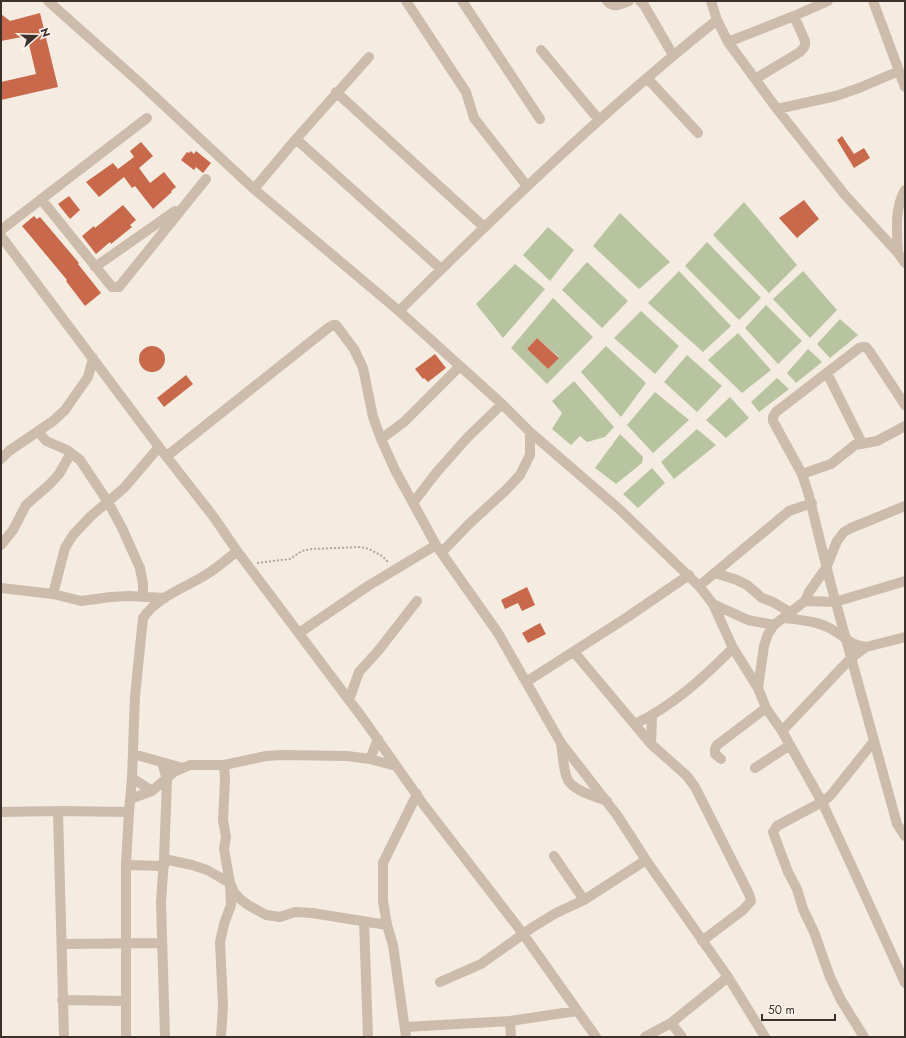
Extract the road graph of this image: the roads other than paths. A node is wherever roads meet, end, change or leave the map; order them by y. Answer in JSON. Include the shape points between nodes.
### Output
{"nodes":[{"id":1,"x":48,"y":1,"type":"edge"},
{"id":2,"x":406,"y":1,"type":"edge"},
{"id":3,"x":462,"y":1,"type":"edge"},
{"id":4,"x":607,"y":1,"type":"edge"},
{"id":5,"x":629,"y":1,"type":"edge"},
{"id":6,"x":640,"y":1,"type":"edge"},
{"id":7,"x":711,"y":1,"type":"edge"},
{"id":8,"x":828,"y":1,"type":"edge"},
{"id":9,"x":873,"y":1,"type":"edge"},
{"id":10,"x":794,"y":16,"type":"junction"},
{"id":11,"x":717,"y":20,"type":"junction"},
{"id":12,"x":728,"y":42,"type":"junction"},
{"id":13,"x":541,"y":50,"type":"dead end"},
{"id":14,"x":674,"y":55,"type":"junction"},
{"id":15,"x":369,"y":57,"type":"dead end"},
{"id":16,"x":899,"y":71,"type":"junction"},
{"id":17,"x":647,"y":78,"type":"junction"},
{"id":18,"x":755,"y":78,"type":"junction"},
{"id":19,"x":905,"y":87,"type":"edge"},
{"id":20,"x":336,"y":92,"type":"junction"},
{"id":21,"x":777,"y":109,"type":"junction"},
{"id":22,"x":147,"y":118,"type":"dead end"},
{"id":23,"x":540,"y":119,"type":"dead end"},
{"id":24,"x":598,"y":120,"type":"junction"},
{"id":25,"x":698,"y":133,"type":"dead end"},
{"id":26,"x":296,"y":138,"type":"junction"},
{"id":27,"x":206,"y":179,"type":"dead end"},
{"id":28,"x":527,"y":186,"type":"junction"},
{"id":29,"x":254,"y":188,"type":"junction"},
{"id":30,"x":905,"y":190,"type":"edge"},
{"id":31,"x":40,"y":199,"type":"junction"},
{"id":32,"x":185,"y":204,"type":"junction"},
{"id":33,"x":484,"y":227,"type":"junction"},
{"id":34,"x":1,"y":230,"type":"edge"},
{"id":35,"x":1,"y":236,"type":"edge"},
{"id":36,"x":898,"y":254,"type":"junction"},
{"id":37,"x":905,"y":263,"type":"edge"},
{"id":38,"x":95,"y":267,"type":"junction"},
{"id":39,"x":440,"y":270,"type":"junction"},
{"id":40,"x":398,"y":310,"type":"junction"},
{"id":41,"x":93,"y":358,"type":"junction"},
{"id":42,"x":460,"y":366,"type":"junction"},
{"id":43,"x":827,"y":373,"type":"junction"},
{"id":44,"x":502,"y":404,"type":"junction"},
{"id":45,"x":905,"y":405,"type":"edge"},
{"id":46,"x":905,"y":426,"type":"edge"},
{"id":47,"x":38,"y":431,"type":"junction"},
{"id":48,"x":530,"y":432,"type":"junction"},
{"id":49,"x":380,"y":439,"type":"junction"},
{"id":50,"x":862,"y":444,"type":"junction"},
{"id":51,"x":159,"y":447,"type":"junction"},
{"id":52,"x":71,"y":453,"type":"junction"},
{"id":53,"x":167,"y":456,"type":"junction"},
{"id":54,"x":1,"y":459,"type":"edge"},
{"id":55,"x":802,"y":474,"type":"junction"},
{"id":56,"x":108,"y":502,"type":"junction"},
{"id":57,"x":413,"y":503,"type":"junction"},
{"id":58,"x":812,"y":503,"type":"junction"},
{"id":59,"x":905,"y":506,"type":"edge"},
{"id":60,"x":821,"y":540,"type":"junction"},
{"id":61,"x":837,"y":541,"type":"junction"},
{"id":62,"x":1,"y":545,"type":"edge"},
{"id":63,"x":439,"y":548,"type":"junction"},
{"id":64,"x":237,"y":551,"type":"junction"},
{"id":65,"x":826,"y":568,"type":"junction"},
{"id":66,"x":715,"y":573,"type":"junction"},
{"id":67,"x":689,"y":575,"type":"junction"},
{"id":68,"x":905,"y":581,"type":"edge"},
{"id":69,"x":699,"y":586,"type":"junction"},
{"id":70,"x":1,"y":588,"type":"edge"},
{"id":71,"x":52,"y":594,"type":"junction"},
{"id":72,"x":143,"y":596,"type":"junction"},
{"id":73,"x":166,"y":598,"type":"junction"},
{"id":74,"x":417,"y":601,"type":"dead end"},
{"id":75,"x":805,"y":601,"type":"junction"},
{"id":76,"x":835,"y":602,"type":"junction"},
{"id":77,"x":713,"y":604,"type":"junction"},
{"id":78,"x":787,"y":616,"type":"junction"},
{"id":79,"x":774,"y":625,"type":"junction"},
{"id":80,"x":299,"y":633,"type":"junction"},
{"id":81,"x":905,"y":637,"type":"edge"},
{"id":82,"x":846,"y":640,"type":"junction"},
{"id":83,"x":733,"y":648,"type":"junction"},
{"id":84,"x":866,"y":648,"type":"junction"},
{"id":85,"x":574,"y":652,"type":"junction"},
{"id":86,"x":851,"y":658,"type":"junction"},
{"id":87,"x":526,"y":682,"type":"junction"},
{"id":88,"x":758,"y":688,"type":"junction"},
{"id":89,"x":349,"y":700,"type":"junction"},
{"id":90,"x":766,"y":708,"type":"junction"},
{"id":91,"x":652,"y":716,"type":"junction"},
{"id":92,"x":635,"y":724,"type":"junction"},
{"id":93,"x":782,"y":731,"type":"junction"},
{"id":94,"x":378,"y":739,"type":"junction"},
{"id":95,"x":874,"y":741,"type":"junction"},
{"id":96,"x":561,"y":743,"type":"junction"},
{"id":97,"x":652,"y":744,"type":"junction"},
{"id":98,"x":790,"y":746,"type":"junction"},
{"id":99,"x":133,"y":754,"type":"junction"},
{"id":100,"x":370,"y":759,"type":"junction"},
{"id":101,"x":720,"y":759,"type":"dead end"},
{"id":102,"x":162,"y":762,"type":"junction"},
{"id":103,"x":224,"y":765,"type":"junction"},
{"id":104,"x":396,"y":766,"type":"junction"},
{"id":105,"x":183,"y":768,"type":"junction"},
{"id":106,"x":755,"y":768,"type":"dead end"},
{"id":107,"x":132,"y":778,"type":"junction"},
{"id":108,"x":166,"y":780,"type":"junction"},
{"id":109,"x":152,"y":791,"type":"junction"},
{"id":110,"x":417,"y":794,"type":"junction"},
{"id":111,"x":130,"y":799,"type":"junction"},
{"id":112,"x":607,"y":801,"type":"junction"},
{"id":113,"x":822,"y":802,"type":"junction"},
{"id":114,"x":58,"y":811,"type":"junction"},
{"id":115,"x":1,"y":812,"type":"edge"},
{"id":116,"x":129,"y":812,"type":"junction"},
{"id":117,"x":905,"y":836,"type":"edge"},
{"id":118,"x":554,"y":856,"type":"dead end"},
{"id":119,"x":646,"y":860,"type":"junction"},
{"id":120,"x":164,"y":863,"type":"junction"},
{"id":121,"x":126,"y":865,"type":"junction"},
{"id":122,"x":230,"y":883,"type":"junction"},
{"id":123,"x":584,"y":900,"type":"junction"},
{"id":124,"x":364,"y":921,"type":"junction"},
{"id":125,"x":387,"y":925,"type":"junction"},
{"id":126,"x":523,"y":935,"type":"junction"},
{"id":127,"x":702,"y":941,"type":"junction"},
{"id":128,"x":62,"y":944,"type":"junction"},
{"id":129,"x":126,"y":944,"type":"junction"},
{"id":130,"x":162,"y":944,"type":"junction"},
{"id":131,"x":728,"y":977,"type":"junction"},
{"id":132,"x":440,"y":982,"type":"dead end"},
{"id":133,"x":905,"y":983,"type":"edge"},
{"id":134,"x":62,"y":1000,"type":"junction"},
{"id":135,"x":126,"y":1001,"type":"junction"},
{"id":136,"x":578,"y":1011,"type":"junction"},
{"id":137,"x":510,"y":1021,"type":"junction"},
{"id":138,"x":671,"y":1023,"type":"junction"},
{"id":139,"x":405,"y":1032,"type":"edge"},
{"id":140,"x":595,"y":1036,"type":"edge"},
{"id":141,"x":64,"y":1037,"type":"edge"},
{"id":142,"x":126,"y":1037,"type":"edge"},
{"id":143,"x":165,"y":1037,"type":"edge"},
{"id":144,"x":221,"y":1037,"type":"edge"},
{"id":145,"x":368,"y":1037,"type":"edge"},
{"id":146,"x":511,"y":1037,"type":"edge"},
{"id":147,"x":645,"y":1037,"type":"edge"},
{"id":148,"x":682,"y":1037,"type":"edge"},
{"id":149,"x":765,"y":1037,"type":"edge"},
{"id":150,"x":864,"y":1037,"type":"edge"}],
"edges":[{"from":1,"to":29,"type":"street"},
{"from":2,"to":28,"type":"street","via":[[466,92],[474,118]]},
{"from":3,"to":23,"type":"street"},
{"from":4,"to":5,"type":"street","via":[[616,6]]},
{"from":6,"to":14,"type":"street"},
{"from":7,"to":11,"type":"street"},
{"from":8,"to":10,"type":"street"},
{"from":9,"to":16,"type":"street"},
{"from":10,"to":12,"type":"street"},
{"from":10,"to":18,"type":"street","via":[[806,45],[800,52]]},
{"from":11,"to":12,"type":"street"},
{"from":11,"to":14,"type":"street"},
{"from":12,"to":18,"type":"street"},
{"from":13,"to":24,"type":"street"},
{"from":14,"to":17,"type":"street"},
{"from":15,"to":20,"type":"street"},
{"from":16,"to":19,"type":"street"},
{"from":16,"to":21,"type":"street","via":[[836,96]]},
{"from":17,"to":24,"type":"street"},
{"from":17,"to":25,"type":"street"},
{"from":18,"to":21,"type":"street"},
{"from":20,"to":26,"type":"street"},
{"from":20,"to":33,"type":"street"},
{"from":21,"to":36,"type":"street","via":[[845,195]]},
{"from":22,"to":31,"type":"street"},
{"from":24,"to":28,"type":"street"},
{"from":26,"to":29,"type":"street"},
{"from":26,"to":39,"type":"street"},
{"from":27,"to":32,"type":"street"},
{"from":28,"to":33,"type":"street"},
{"from":29,"to":40,"type":"street"},
{"from":30,"to":36,"type":"street","via":[[897,218]]},
{"from":31,"to":34,"type":"street"},
{"from":31,"to":38,"type":"street"},
{"from":32,"to":38,"type":"street"},
{"from":32,"to":38,"type":"street","via":[[119,287],[112,287]]},
{"from":33,"to":39,"type":"street"},
{"from":35,"to":41,"type":"street"},
{"from":36,"to":37,"type":"street"},
{"from":39,"to":40,"type":"street"},
{"from":40,"to":42,"type":"street"},
{"from":41,"to":47,"type":"street","via":[[88,376],[74,398],[59,415]]},
{"from":41,"to":51,"type":"street"},
{"from":42,"to":44,"type":"street"},
{"from":42,"to":49,"type":"street","via":[[404,422]]},
{"from":43,"to":45,"type":"street","via":[[859,348],[866,347]]},
{"from":43,"to":50,"type":"street"},
{"from":43,"to":55,"type":"street","via":[[773,417]]},
{"from":44,"to":48,"type":"street"},
{"from":44,"to":57,"type":"street","via":[[467,438]]},
{"from":46,"to":50,"type":"street","via":[[877,441]]},
{"from":47,"to":52,"type":"street","via":[[46,441]]},
{"from":47,"to":54,"type":"street"},
{"from":48,"to":63,"type":"street","via":[[530,455],[520,475],[469,524]]},
{"from":48,"to":67,"type":"street","via":[[618,508]]},
{"from":49,"to":53,"type":"street","via":[[363,368],[354,349],[339,328],[333,325]]},
{"from":49,"to":57,"type":"street"},
{"from":50,"to":55,"type":"street","via":[[850,448],[831,464]]},
{"from":51,"to":53,"type":"street"},
{"from":51,"to":56,"type":"street","via":[[124,488]]},
{"from":52,"to":56,"type":"street","via":[[80,460]]},
{"from":52,"to":62,"type":"street","via":[[55,479],[26,505],[13,530]]},
{"from":53,"to":64,"type":"street"},
{"from":55,"to":58,"type":"street"},
{"from":56,"to":71,"type":"street","via":[[73,535],[65,548]]},
{"from":56,"to":72,"type":"street","via":[[140,568]]},
{"from":57,"to":63,"type":"street"},
{"from":58,"to":60,"type":"street"},
{"from":58,"to":66,"type":"street","via":[[789,512]]},
{"from":59,"to":61,"type":"street","via":[[851,528]]},
{"from":60,"to":61,"type":"street"},
{"from":60,"to":65,"type":"street"},
{"from":61,"to":65,"type":"street"},
{"from":63,"to":80,"type":"street","via":[[396,569]]},
{"from":63,"to":87,"type":"street","via":[[498,633]]},
{"from":64,"to":73,"type":"street","via":[[213,570]]},
{"from":64,"to":80,"type":"street"},
{"from":65,"to":75,"type":"street"},
{"from":65,"to":76,"type":"street"},
{"from":66,"to":69,"type":"street"},
{"from":66,"to":78,"type":"street","via":[[747,585],[762,598],[773,602]]},
{"from":67,"to":69,"type":"street"},
{"from":67,"to":85,"type":"street"},
{"from":68,"to":76,"type":"street"},
{"from":69,"to":77,"type":"street"},
{"from":70,"to":71,"type":"street"},
{"from":71,"to":72,"type":"street","via":[[81,601]]},
{"from":72,"to":73,"type":"street"},
{"from":73,"to":99,"type":"street","via":[[148,611],[144,618],[135,696]]},
{"from":74,"to":89,"type":"street","via":[[359,672]]},
{"from":75,"to":76,"type":"street"},
{"from":75,"to":78,"type":"street"},
{"from":76,"to":82,"type":"street"},
{"from":77,"to":79,"type":"street","via":[[748,620]]},
{"from":77,"to":83,"type":"street"},
{"from":78,"to":79,"type":"street"},
{"from":78,"to":82,"type":"street","via":[[824,625]]},
{"from":79,"to":88,"type":"street","via":[[764,646]]},
{"from":80,"to":89,"type":"street"},
{"from":81,"to":84,"type":"street"},
{"from":82,"to":84,"type":"street"},
{"from":82,"to":86,"type":"street"},
{"from":83,"to":88,"type":"street"},
{"from":83,"to":91,"type":"street","via":[[693,687]]},
{"from":84,"to":86,"type":"street"},
{"from":85,"to":87,"type":"street"},
{"from":85,"to":92,"type":"street"},
{"from":86,"to":93,"type":"street"},
{"from":86,"to":95,"type":"street"},
{"from":87,"to":96,"type":"street"},
{"from":88,"to":90,"type":"street"},
{"from":89,"to":94,"type":"street"},
{"from":90,"to":93,"type":"street"},
{"from":90,"to":101,"type":"street","via":[[717,745],[715,754]]},
{"from":91,"to":92,"type":"street"},
{"from":91,"to":97,"type":"street"},
{"from":92,"to":97,"type":"street"},
{"from":93,"to":98,"type":"street"},
{"from":94,"to":100,"type":"street"},
{"from":94,"to":104,"type":"street"},
{"from":95,"to":113,"type":"street","via":[[830,796]]},
{"from":95,"to":117,"type":"street","via":[[897,824]]},
{"from":96,"to":112,"type":"street"},
{"from":96,"to":112,"type":"street","via":[[567,779],[580,790]]},
{"from":97,"to":127,"type":"street","via":[[696,787],[751,901]]},
{"from":98,"to":106,"type":"street"},
{"from":98,"to":113,"type":"street"},
{"from":99,"to":102,"type":"street"},
{"from":99,"to":107,"type":"street"},
{"from":100,"to":103,"type":"street","via":[[281,755]]},
{"from":100,"to":104,"type":"street"},
{"from":102,"to":105,"type":"street"},
{"from":102,"to":108,"type":"street"},
{"from":103,"to":105,"type":"street","via":[[190,765]]},
{"from":103,"to":122,"type":"street","via":[[224,849]]},
{"from":104,"to":110,"type":"street"},
{"from":105,"to":108,"type":"street"},
{"from":107,"to":109,"type":"street"},
{"from":107,"to":111,"type":"street"},
{"from":108,"to":109,"type":"street"},
{"from":108,"to":120,"type":"street"},
{"from":109,"to":111,"type":"street"},
{"from":110,"to":125,"type":"street","via":[[383,863],[383,901]]},
{"from":110,"to":126,"type":"street"},
{"from":111,"to":116,"type":"street"},
{"from":112,"to":119,"type":"street"},
{"from":113,"to":133,"type":"street"},
{"from":113,"to":150,"type":"street","via":[[777,826],[773,832],[830,977]]},
{"from":114,"to":115,"type":"street"},
{"from":114,"to":116,"type":"street"},
{"from":114,"to":128,"type":"street"},
{"from":116,"to":121,"type":"street"},
{"from":118,"to":123,"type":"street"},
{"from":119,"to":123,"type":"street"},
{"from":119,"to":127,"type":"street"},
{"from":120,"to":121,"type":"street"},
{"from":120,"to":122,"type":"street","via":[[192,865]]},
{"from":120,"to":130,"type":"street","via":[[161,902]]},
{"from":121,"to":129,"type":"street"},
{"from":122,"to":124,"type":"street","via":[[240,899],[266,915],[280,916],[296,912]]},
{"from":122,"to":144,"type":"street","via":[[231,905],[220,942],[223,1006]]},
{"from":123,"to":126,"type":"street","via":[[556,913]]},
{"from":124,"to":125,"type":"street"},
{"from":124,"to":145,"type":"street"},
{"from":125,"to":139,"type":"street","via":[[393,945]]},
{"from":126,"to":132,"type":"street","via":[[481,964]]},
{"from":126,"to":136,"type":"street"},
{"from":127,"to":131,"type":"street"},
{"from":128,"to":129,"type":"street"},
{"from":128,"to":134,"type":"street"},
{"from":129,"to":130,"type":"street"},
{"from":129,"to":135,"type":"street"},
{"from":130,"to":143,"type":"street"},
{"from":131,"to":138,"type":"street"},
{"from":131,"to":149,"type":"street"},
{"from":134,"to":135,"type":"street"},
{"from":134,"to":141,"type":"street"},
{"from":135,"to":142,"type":"street"},
{"from":136,"to":137,"type":"street"},
{"from":136,"to":140,"type":"street"},
{"from":137,"to":139,"type":"street"},
{"from":137,"to":146,"type":"street"},
{"from":138,"to":147,"type":"street"},
{"from":138,"to":148,"type":"street"}]}
